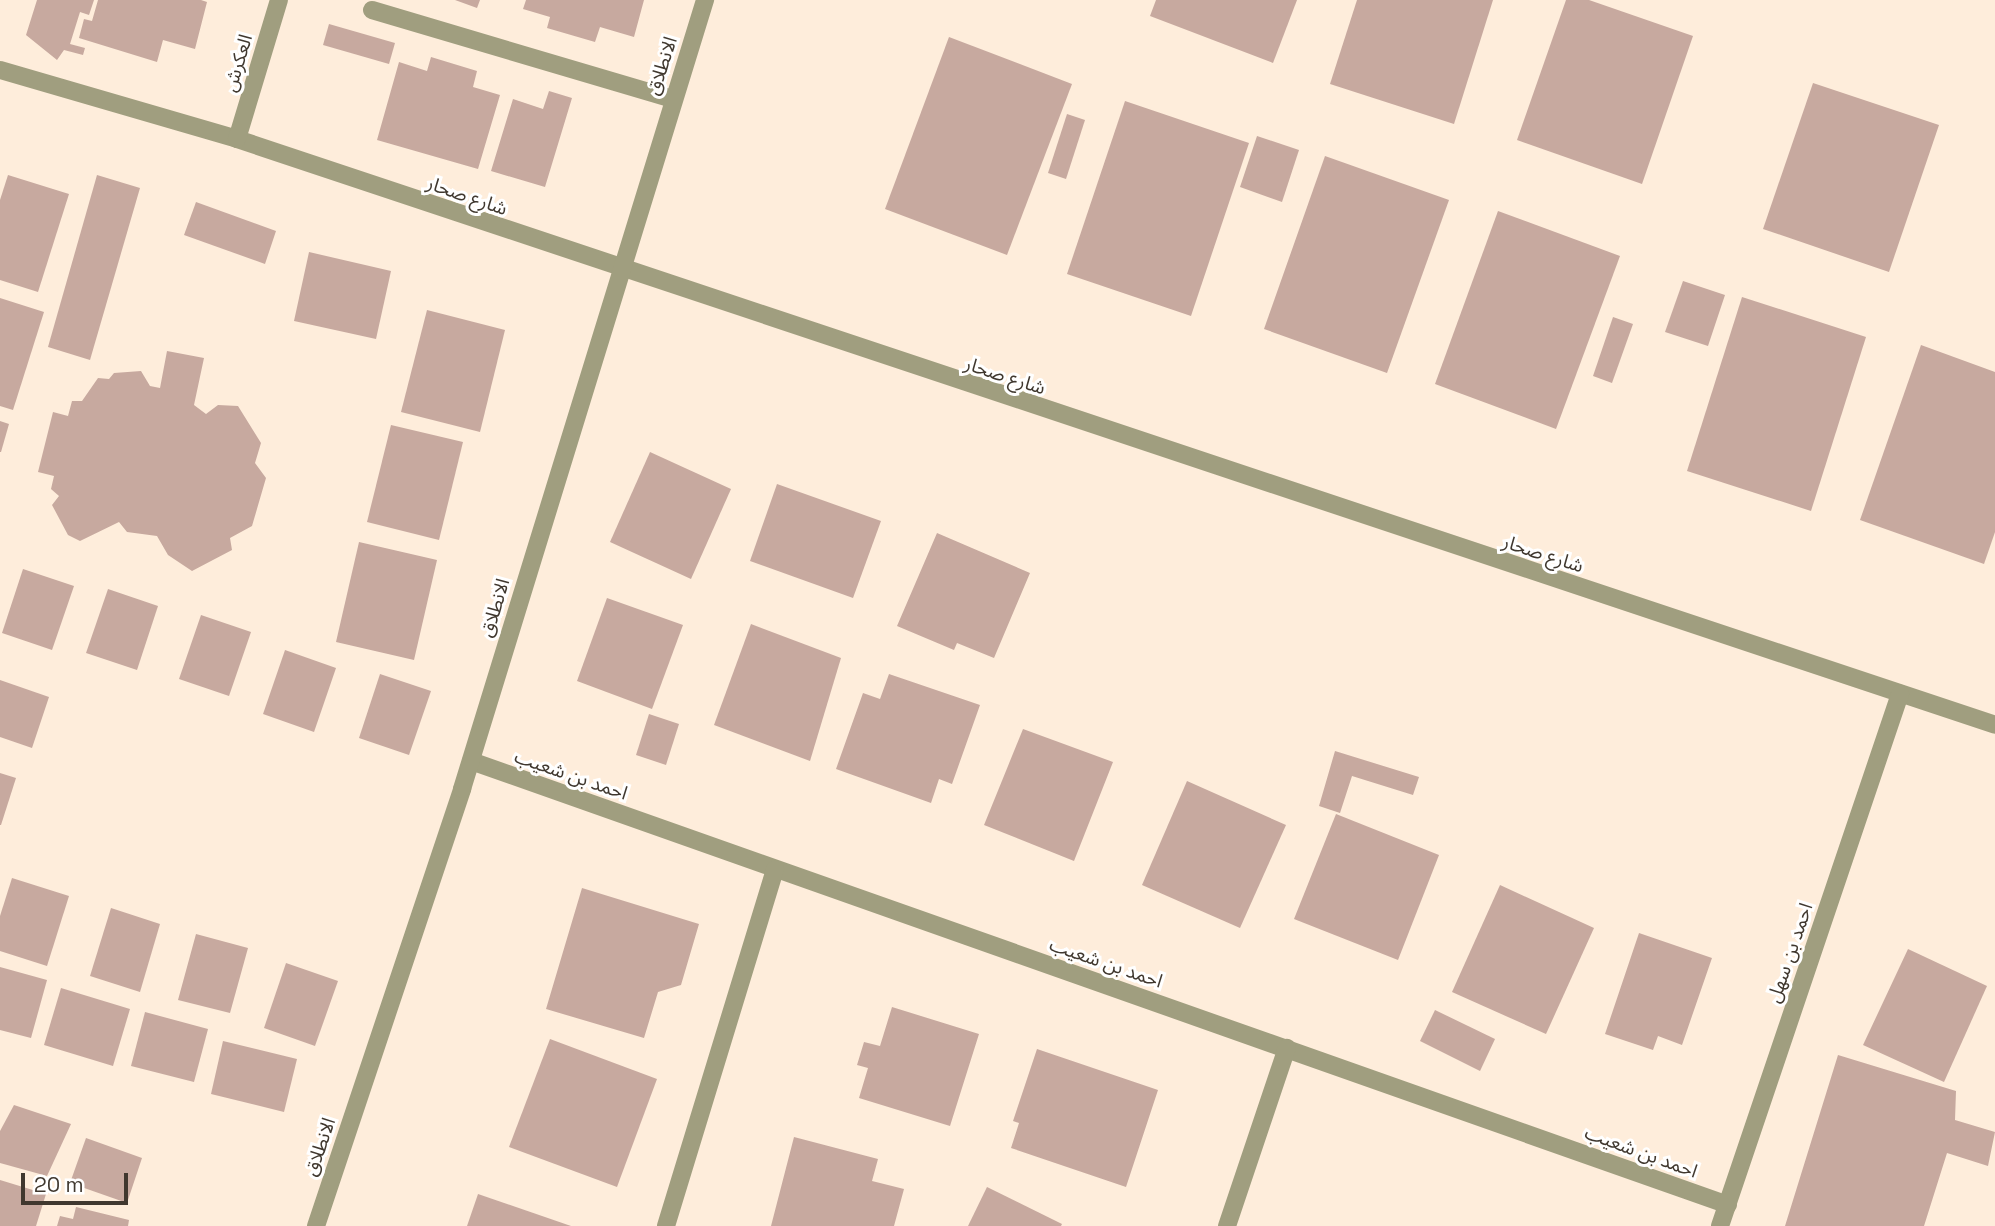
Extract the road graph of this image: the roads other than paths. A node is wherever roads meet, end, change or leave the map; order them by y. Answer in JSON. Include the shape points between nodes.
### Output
{"nodes":[{"id":1,"x":279,"y":0,"type":"edge"},
{"id":2,"x":705,"y":0,"type":"edge"},
{"id":3,"x":372,"y":10,"type":"dead end"},
{"id":4,"x":0,"y":70,"type":"edge"},
{"id":5,"x":673,"y":99,"type":"junction"},
{"id":6,"x":237,"y":139,"type":"junction"},
{"id":7,"x":618,"y":270,"type":"junction"},
{"id":8,"x":1900,"y":694,"type":"junction"},
{"id":9,"x":1995,"y":724,"type":"edge"},
{"id":10,"x":471,"y":761,"type":"junction"},
{"id":11,"x":775,"y":869,"type":"junction"},
{"id":12,"x":1287,"y":1048,"type":"junction"},
{"id":13,"x":1728,"y":1205,"type":"junction"},
{"id":14,"x":316,"y":1226,"type":"edge"},
{"id":15,"x":666,"y":1226,"type":"edge"},
{"id":16,"x":1227,"y":1226,"type":"edge"},
{"id":17,"x":1720,"y":1226,"type":"edge"}],
"edges":[{"from":1,"to":6,"type":"street","name":"العكرش"},
{"from":2,"to":5,"type":"street","name":"الانطلاق"},
{"from":3,"to":5,"type":"street"},
{"from":4,"to":6,"type":"street","name":"شارع صحار"},
{"from":5,"to":7,"type":"street","name":"الانطلاق"},
{"from":6,"to":7,"type":"street","name":"شارع صحار"},
{"from":7,"to":8,"type":"street","name":"شارع صحار"},
{"from":7,"to":10,"type":"street","name":"الانطلاق"},
{"from":8,"to":9,"type":"street","name":"شارع صحار"},
{"from":8,"to":13,"type":"street","name":"احمد بن سهل"},
{"from":10,"to":11,"type":"street","name":"احمد بن شعيب"},
{"from":10,"to":14,"type":"street","name":"الانطلاق"},
{"from":11,"to":12,"type":"street","name":"احمد بن شعيب"},
{"from":11,"to":15,"type":"street"},
{"from":12,"to":13,"type":"street","name":"احمد بن شعيب"},
{"from":12,"to":16,"type":"street"},
{"from":13,"to":17,"type":"street","name":"احمد بن سهل"}]}
